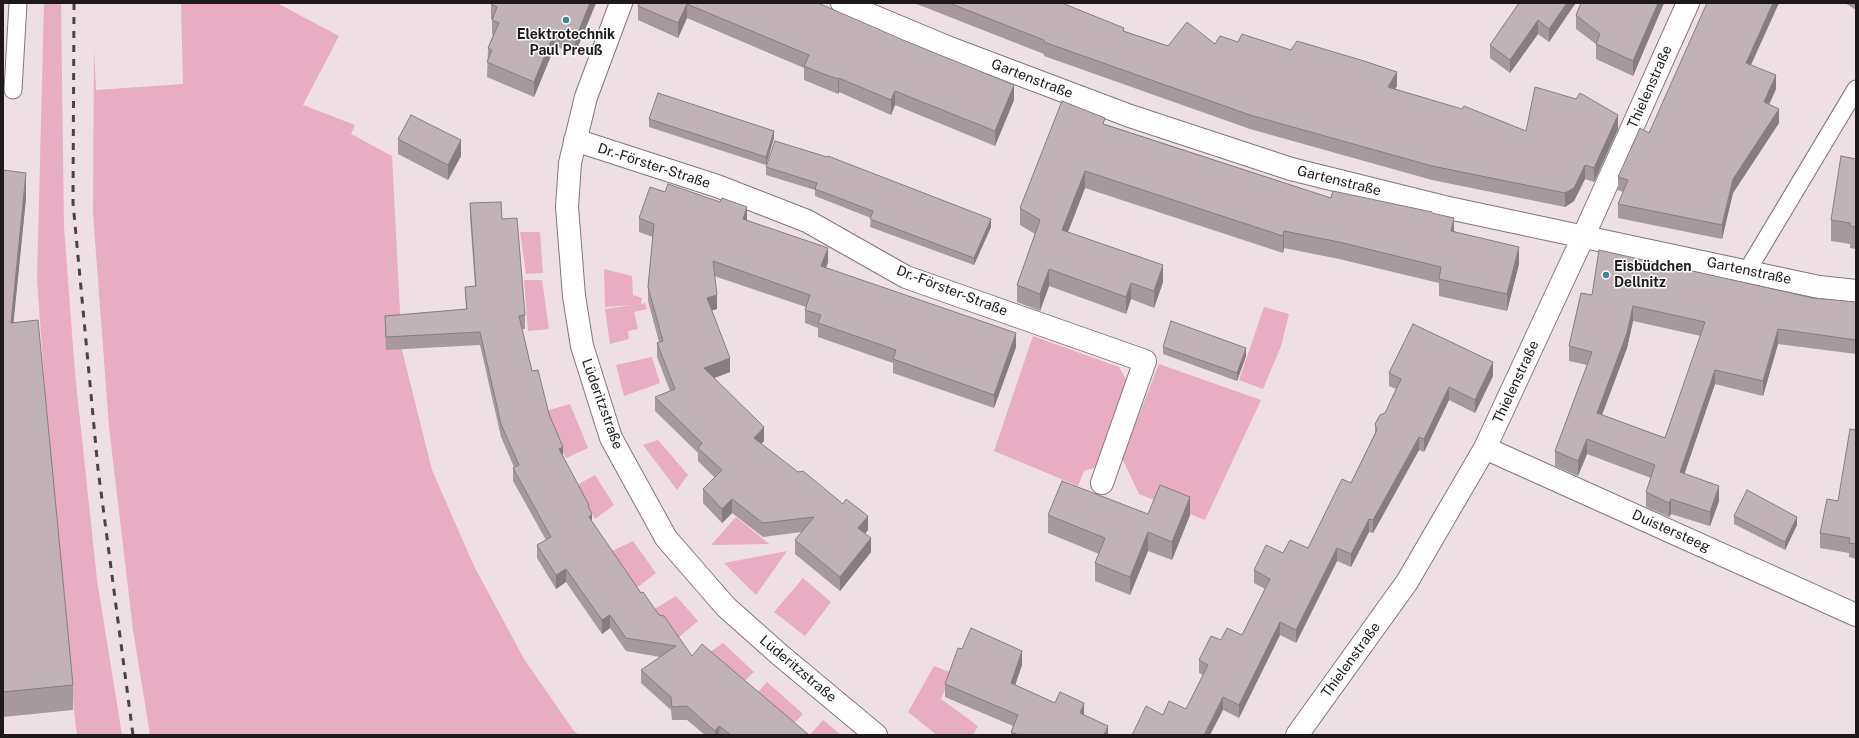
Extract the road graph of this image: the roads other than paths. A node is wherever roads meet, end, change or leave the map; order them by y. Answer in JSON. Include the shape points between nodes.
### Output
{"nodes":[{"id":1,"x":18,"y":3,"type":"edge"},
{"id":2,"x":621,"y":3,"type":"edge"},
{"id":3,"x":842,"y":3,"type":"edge"},
{"id":4,"x":1688,"y":3,"type":"edge"},
{"id":5,"x":1856,"y":89,"type":"edge"},
{"id":6,"x":14,"y":90,"type":"dead end"},
{"id":7,"x":575,"y":140,"type":"junction"},
{"id":8,"x":1584,"y":235,"type":"junction"},
{"id":9,"x":1747,"y":271,"type":"junction"},
{"id":10,"x":1856,"y":291,"type":"edge"},
{"id":11,"x":1485,"y":448,"type":"junction"},
{"id":12,"x":1102,"y":483,"type":"dead end"},
{"id":13,"x":1856,"y":615,"type":"edge"},
{"id":14,"x":876,"y":735,"type":"edge"},
{"id":15,"x":1297,"y":735,"type":"edge"}],
"edges":[{"from":1,"to":6,"type":"lane"},
{"from":2,"to":7,"type":"street","name":"Lüderitzstraße","via":[[586,97]]},
{"from":3,"to":8,"type":"street","name":"Gartenstraße","via":[[947,47],[1130,116],[1291,170],[1444,207]]},
{"from":4,"to":8,"type":"street","name":"Thielenstraße"},
{"from":5,"to":9,"type":"lane"},
{"from":7,"to":12,"type":"street","name":"Dr.-Förster-Straße","via":[[717,186],[807,221],[906,277],[1145,361]]},
{"from":7,"to":14,"type":"street","name":"Lüderitzstraße","via":[[570,163],[567,207],[574,296],[582,346],[612,438],[666,538],[721,601],[780,655]]},
{"from":8,"to":9,"type":"street","name":"Gartenstraße"},
{"from":8,"to":11,"type":"street","name":"Thielenstraße"},
{"from":9,"to":10,"type":"street","name":"Gartenstraße"},
{"from":11,"to":13,"type":"street","name":"Duistersteeg"},
{"from":11,"to":15,"type":"street","name":"Thielenstraße","via":[[1407,582]]}]}
